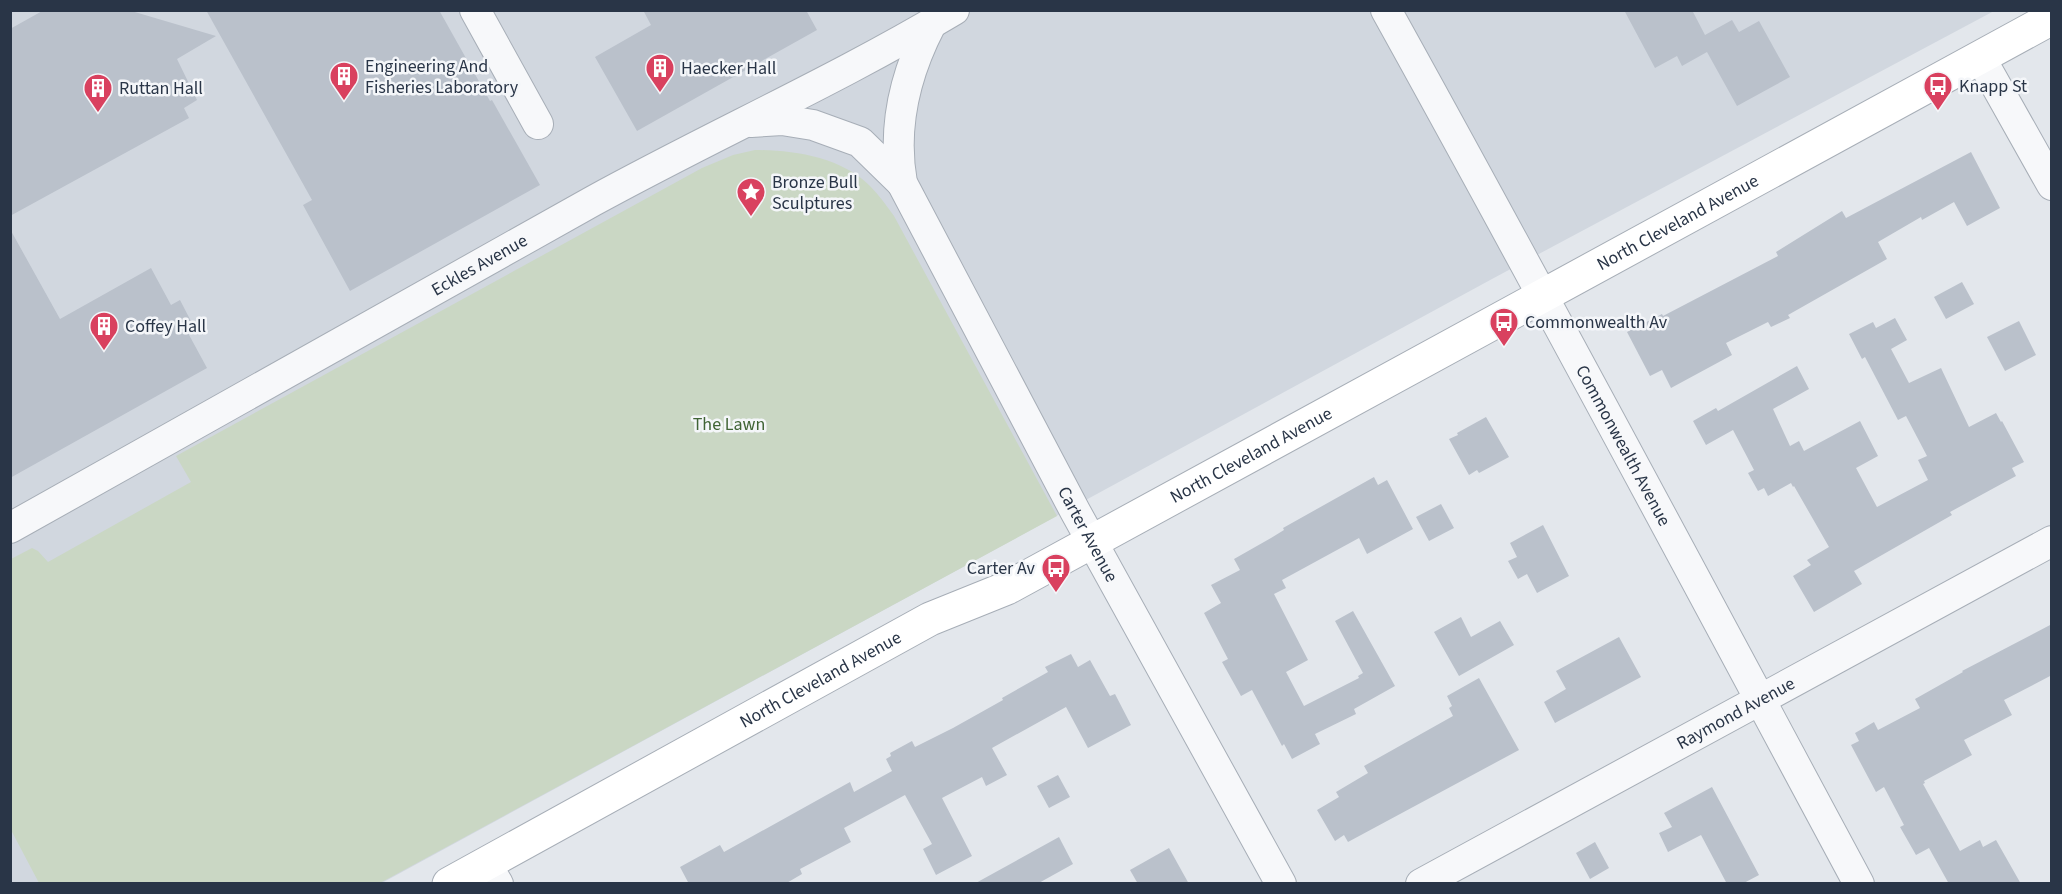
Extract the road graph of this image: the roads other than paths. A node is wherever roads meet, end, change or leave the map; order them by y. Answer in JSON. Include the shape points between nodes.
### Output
{"nodes":[{"id":1,"x":475,"y":10,"type":"edge"},
{"id":2,"x":1386,"y":10,"type":"edge"},
{"id":3,"x":943,"y":17,"type":"edge"},
{"id":4,"x":2052,"y":18,"type":"edge"},
{"id":5,"x":1980,"y":57,"type":"junction"},
{"id":6,"x":746,"y":122,"type":"junction"},
{"id":7,"x":538,"y":124,"type":"dead end"},
{"id":8,"x":902,"y":183,"type":"junction"},
{"id":9,"x":2052,"y":185,"type":"edge"},
{"id":10,"x":1543,"y":295,"type":"junction"},
{"id":11,"x":10,"y":528,"type":"edge"},
{"id":12,"x":2052,"y":541,"type":"edge"},
{"id":13,"x":1092,"y":542,"type":"junction"},
{"id":14,"x":1761,"y":700,"type":"junction"},
{"id":15,"x":492,"y":874,"type":"edge"},
{"id":16,"x":449,"y":884,"type":"edge"},
{"id":17,"x":1281,"y":884,"type":"edge"},
{"id":18,"x":1421,"y":884,"type":"edge"},
{"id":19,"x":1858,"y":884,"type":"edge"}],
"edges":[{"from":1,"to":7,"type":"street"},
{"from":2,"to":10,"type":"street","name":"Commonwealth Avenue"},
{"from":3,"to":6,"type":"street","name":"Eckles Avenue"},
{"from":3,"to":8,"type":"street","name":"Carter Avenue","via":[[919,46],[909,75],[897,158]]},
{"from":4,"to":5,"type":"main road","name":"North Cleveland Avenue"},
{"from":5,"to":9,"type":"street"},
{"from":5,"to":10,"type":"main road","name":"North Cleveland Avenue"},
{"from":6,"to":8,"type":"street","name":"Carter Avenue","via":[[782,120],[813,125],[860,142]]},
{"from":6,"to":11,"type":"street","name":"Eckles Avenue","via":[[593,201]]},
{"from":8,"to":13,"type":"street","name":"Carter Avenue"},
{"from":10,"to":13,"type":"main road","name":"North Cleveland Avenue"},
{"from":10,"to":14,"type":"street","name":"Commonwealth Avenue"},
{"from":12,"to":14,"type":"street","name":"Raymond Avenue"},
{"from":13,"to":15,"type":"main road","name":"North Cleveland Avenue","via":[[1007,588],[930,619]]},
{"from":13,"to":17,"type":"street","name":"Carter Avenue"},
{"from":14,"to":18,"type":"street","name":"Raymond Avenue"},
{"from":14,"to":19,"type":"street","name":"Commonwealth Avenue"},
{"from":15,"to":16,"type":"main road","name":"North Cleveland Avenue"}]}
